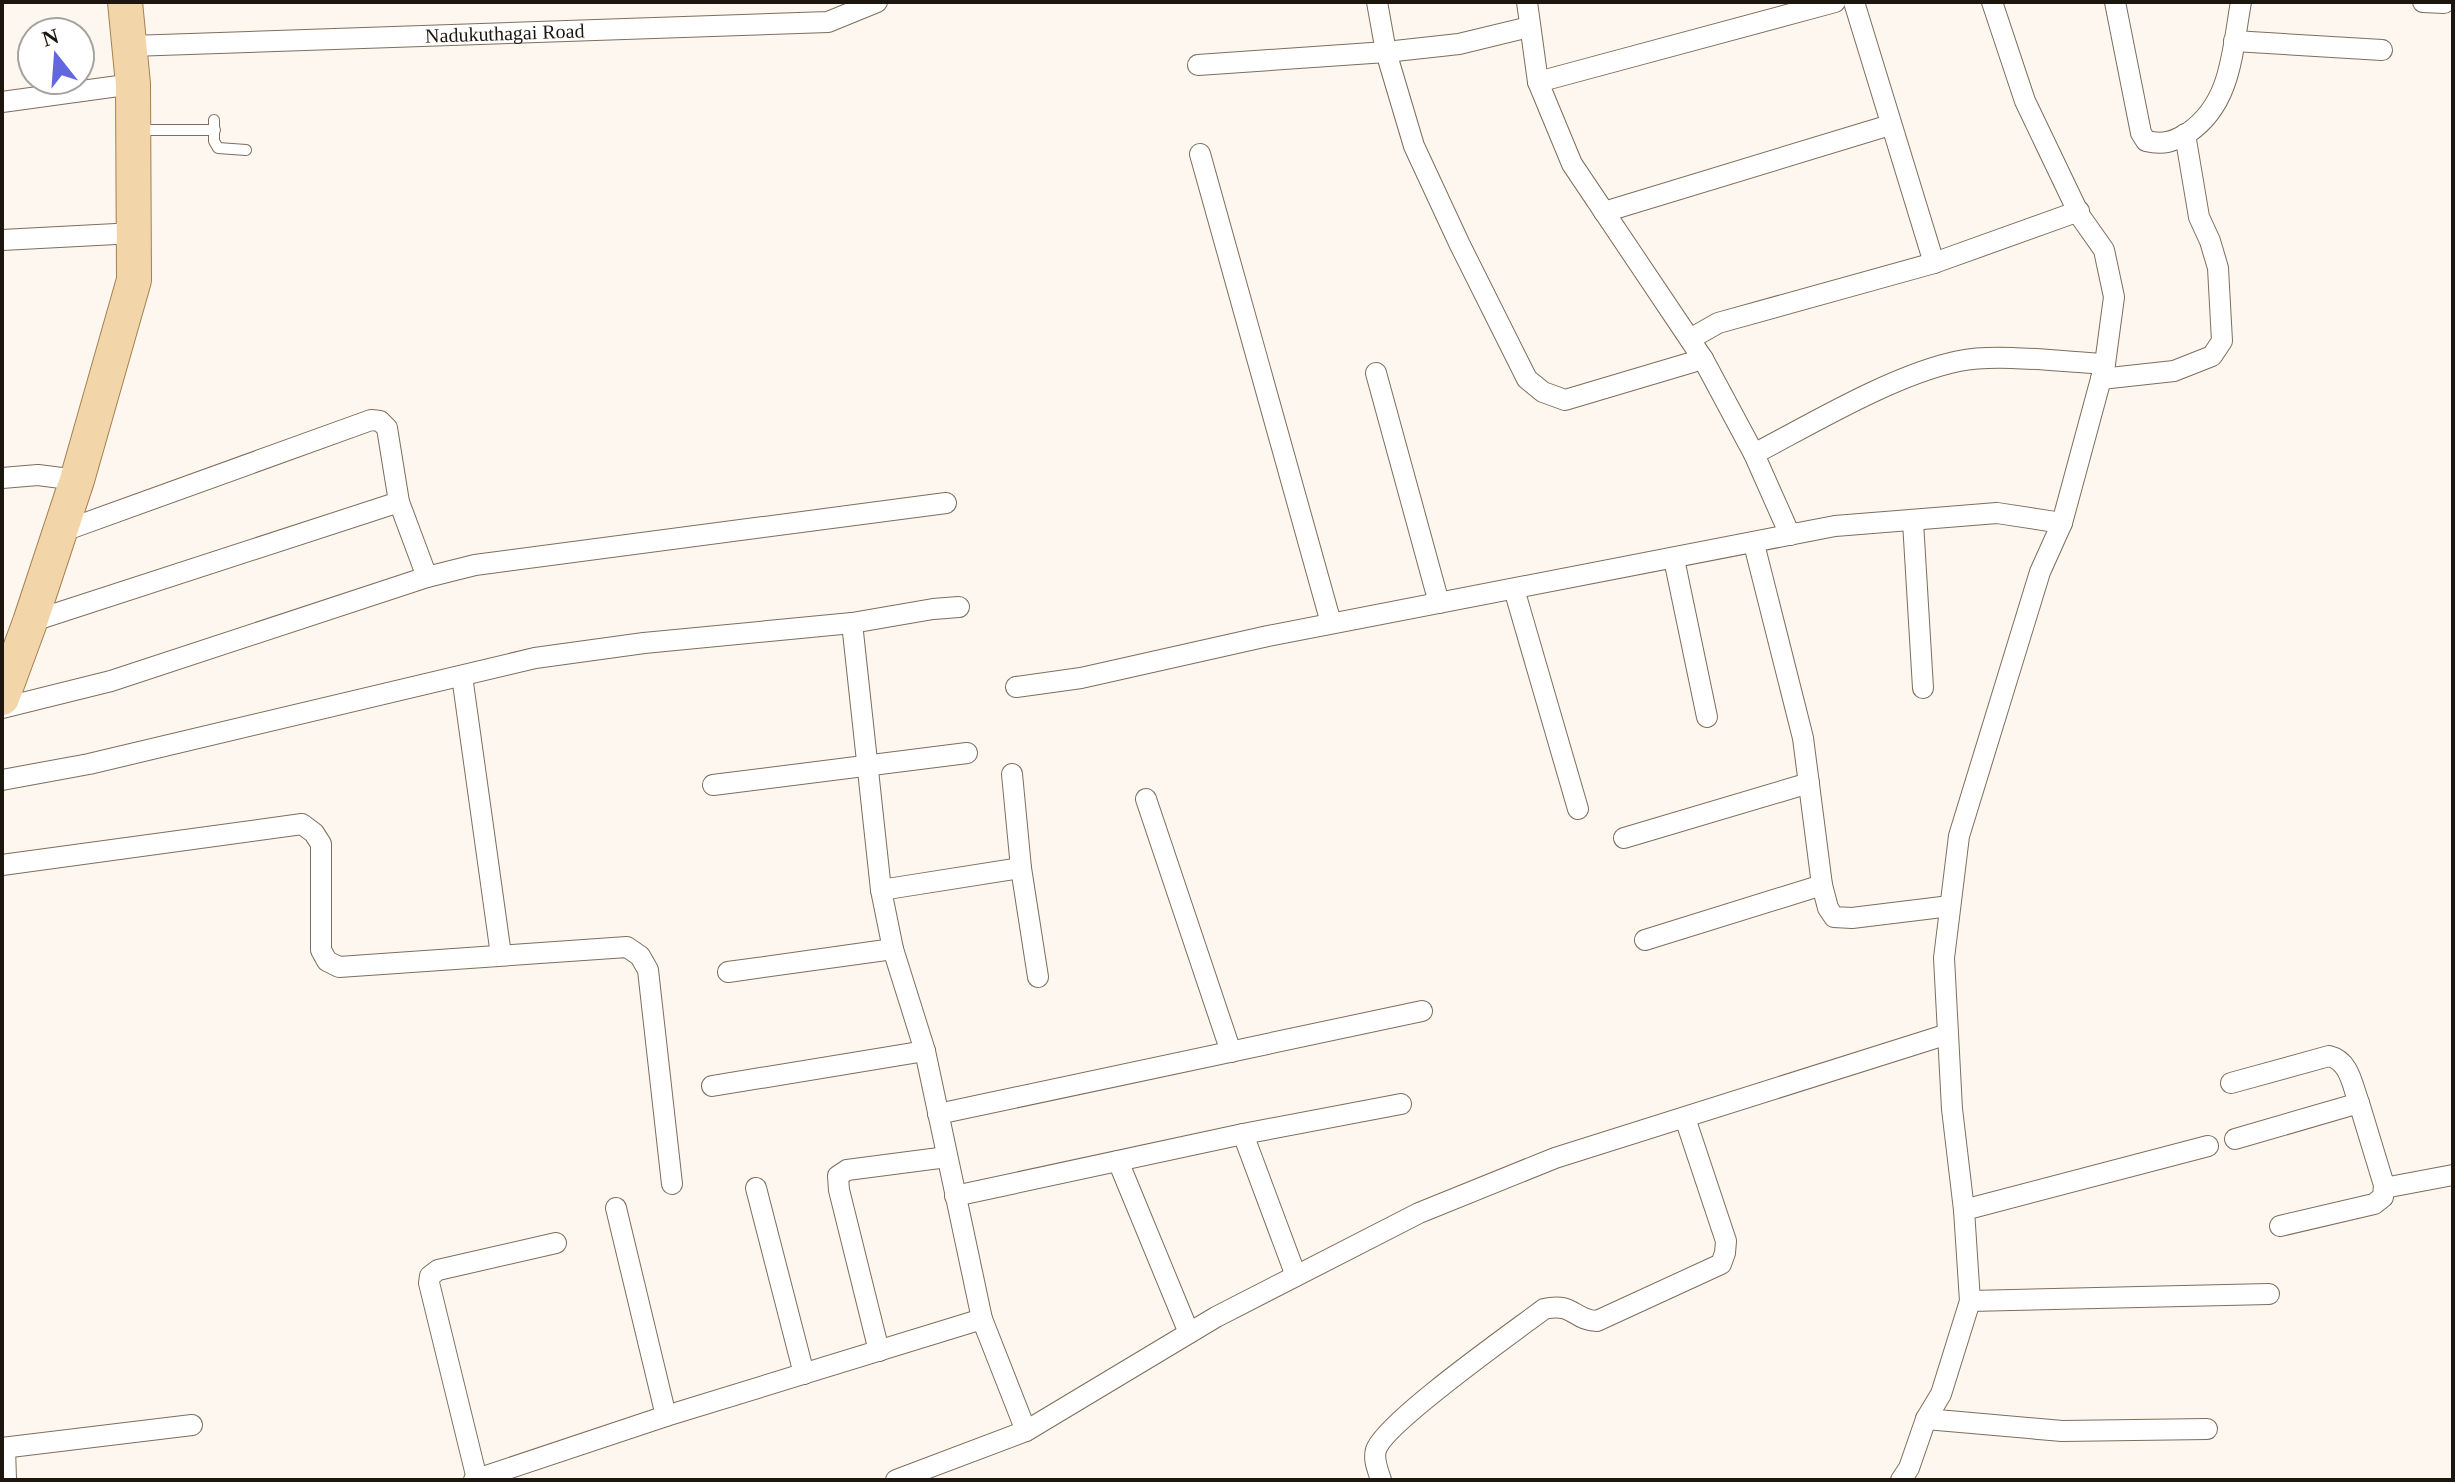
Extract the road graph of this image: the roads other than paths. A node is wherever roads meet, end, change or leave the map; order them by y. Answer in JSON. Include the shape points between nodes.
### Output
{"nodes":[{"id":1,"x":125,"y":2,"type":"edge"},
{"id":2,"x":877,"y":2,"type":"edge"},
{"id":3,"x":1377,"y":2,"type":"edge"},
{"id":4,"x":1527,"y":2,"type":"edge"},
{"id":5,"x":1835,"y":2,"type":"edge"},
{"id":6,"x":1854,"y":2,"type":"edge"},
{"id":7,"x":1992,"y":2,"type":"edge"},
{"id":8,"x":2115,"y":2,"type":"edge"},
{"id":9,"x":2241,"y":2,"type":"edge"},
{"id":10,"x":2423,"y":2,"type":"edge"},
{"id":11,"x":2444,"y":3,"type":"edge"},
{"id":12,"x":1529,"y":27,"type":"junction"},
{"id":13,"x":2234,"y":41,"type":"junction"},
{"id":14,"x":131,"y":46,"type":"junction"},
{"id":15,"x":2382,"y":50,"type":"dead end"},
{"id":16,"x":1386,"y":52,"type":"junction"},
{"id":17,"x":1198,"y":65,"type":"dead end"},
{"id":18,"x":1538,"y":82,"type":"junction"},
{"id":19,"x":133,"y":84,"type":"junction"},
{"id":20,"x":2,"y":102,"type":"edge"},
{"id":21,"x":1890,"y":125,"type":"junction"},
{"id":22,"x":134,"y":130,"type":"junction"},
{"id":23,"x":2185,"y":134,"type":"junction"},
{"id":24,"x":246,"y":150,"type":"dead end"},
{"id":25,"x":1200,"y":154,"type":"dead end"},
{"id":26,"x":2079,"y":211,"type":"junction"},
{"id":27,"x":1604,"y":212,"type":"junction"},
{"id":28,"x":135,"y":233,"type":"junction"},
{"id":29,"x":2,"y":240,"type":"edge"},
{"id":30,"x":1934,"y":263,"type":"junction"},
{"id":31,"x":1690,"y":339,"type":"junction"},
{"id":32,"x":1703,"y":359,"type":"junction"},
{"id":33,"x":2103,"y":372,"type":"junction"},
{"id":34,"x":1376,"y":373,"type":"dead end"},
{"id":35,"x":1754,"y":454,"type":"junction"},
{"id":36,"x":2,"y":478,"type":"edge"},
{"id":37,"x":77,"y":480,"type":"junction"},
{"id":38,"x":399,"y":502,"type":"junction"},
{"id":39,"x":946,"y":503,"type":"dead end"},
{"id":40,"x":1913,"y":522,"type":"junction"},
{"id":41,"x":2062,"y":523,"type":"junction"},
{"id":42,"x":58,"y":533,"type":"junction"},
{"id":43,"x":1790,"y":535,"type":"junction"},
{"id":44,"x":1754,"y":544,"type":"junction"},
{"id":45,"x":1674,"y":559,"type":"junction"},
{"id":46,"x":427,"y":577,"type":"junction"},
{"id":47,"x":1514,"y":589,"type":"junction"},
{"id":48,"x":1439,"y":603,"type":"junction"},
{"id":49,"x":959,"y":607,"type":"dead end"},
{"id":50,"x":30,"y":622,"type":"junction"},
{"id":51,"x":852,"y":623,"type":"junction"},
{"id":52,"x":1331,"y":623,"type":"junction"},
{"id":53,"x":462,"y":676,"type":"junction"},
{"id":54,"x":1016,"y":687,"type":"dead end"},
{"id":55,"x":1923,"y":688,"type":"dead end"},
{"id":56,"x":2,"y":698,"type":"edge"},
{"id":57,"x":2,"y":708,"type":"edge"},
{"id":58,"x":1707,"y":717,"type":"dead end"},
{"id":59,"x":967,"y":753,"type":"dead end"},
{"id":60,"x":866,"y":768,"type":"junction"},
{"id":61,"x":1012,"y":774,"type":"dead end"},
{"id":62,"x":2,"y":780,"type":"edge"},
{"id":63,"x":1809,"y":783,"type":"junction"},
{"id":64,"x":713,"y":785,"type":"dead end"},
{"id":65,"x":1146,"y":799,"type":"dead end"},
{"id":66,"x":1578,"y":809,"type":"dead end"},
{"id":67,"x":1624,"y":838,"type":"dead end"},
{"id":68,"x":2,"y":865,"type":"edge"},
{"id":69,"x":1021,"y":868,"type":"junction"},
{"id":70,"x":1822,"y":885,"type":"junction"},
{"id":71,"x":881,"y":890,"type":"junction"},
{"id":72,"x":1950,"y":906,"type":"junction"},
{"id":73,"x":1645,"y":940,"type":"dead end"},
{"id":74,"x":893,"y":949,"type":"junction"},
{"id":75,"x":501,"y":955,"type":"junction"},
{"id":76,"x":728,"y":972,"type":"dead end"},
{"id":77,"x":1038,"y":977,"type":"dead end"},
{"id":78,"x":1422,"y":1011,"type":"dead end"},
{"id":79,"x":1948,"y":1034,"type":"junction"},
{"id":80,"x":925,"y":1051,"type":"junction"},
{"id":81,"x":1231,"y":1052,"type":"junction"},
{"id":82,"x":2231,"y":1083,"type":"dead end"},
{"id":83,"x":712,"y":1086,"type":"dead end"},
{"id":84,"x":2359,"y":1103,"type":"junction"},
{"id":85,"x":1401,"y":1104,"type":"dead end"},
{"id":86,"x":938,"y":1114,"type":"junction"},
{"id":87,"x":1685,"y":1118,"type":"junction"},
{"id":88,"x":1243,"y":1134,"type":"junction"},
{"id":89,"x":2235,"y":1139,"type":"dead end"},
{"id":90,"x":2208,"y":1146,"type":"dead end"},
{"id":91,"x":947,"y":1157,"type":"junction"},
{"id":92,"x":1118,"y":1161,"type":"junction"},
{"id":93,"x":2453,"y":1175,"type":"edge"},
{"id":94,"x":672,"y":1184,"type":"dead end"},
{"id":95,"x":756,"y":1188,"type":"dead end"},
{"id":96,"x":2384,"y":1188,"type":"junction"},
{"id":97,"x":955,"y":1196,"type":"junction"},
{"id":98,"x":616,"y":1208,"type":"dead end"},
{"id":99,"x":1964,"y":1210,"type":"junction"},
{"id":100,"x":2280,"y":1226,"type":"dead end"},
{"id":101,"x":556,"y":1243,"type":"dead end"},
{"id":102,"x":1296,"y":1276,"type":"junction"},
{"id":103,"x":2269,"y":1294,"type":"dead end"},
{"id":104,"x":1970,"y":1301,"type":"junction"},
{"id":105,"x":982,"y":1319,"type":"junction"},
{"id":106,"x":1189,"y":1333,"type":"junction"},
{"id":107,"x":879,"y":1351,"type":"junction"},
{"id":108,"x":804,"y":1374,"type":"junction"},
{"id":109,"x":666,"y":1416,"type":"junction"},
{"id":110,"x":1926,"y":1419,"type":"junction"},
{"id":111,"x":192,"y":1425,"type":"dead end"},
{"id":112,"x":2207,"y":1429,"type":"dead end"},
{"id":113,"x":1026,"y":1431,"type":"junction"},
{"id":114,"x":4,"y":1448,"type":"edge"},
{"id":115,"x":6,"y":1480,"type":"edge"},
{"id":116,"x":476,"y":1480,"type":"edge"},
{"id":117,"x":896,"y":1480,"type":"edge"},
{"id":118,"x":1381,"y":1480,"type":"edge"},
{"id":119,"x":1901,"y":1480,"type":"edge"}],
"edges":[{"from":1,"to":14,"type":"main road"},
{"from":2,"to":14,"type":"street","name":"Nadukuthagai Road","via":[[828,22]]},
{"from":3,"to":16,"type":"street"},
{"from":4,"to":12,"type":"street"},
{"from":5,"to":18,"type":"street"},
{"from":6,"to":21,"type":"street"},
{"from":7,"to":26,"type":"street","via":[[2025,101]]},
{"from":8,"to":23,"type":"street","via":[[2141,133],[2146,141],[2161,145]]},
{"from":9,"to":13,"type":"street"},
{"from":10,"to":11,"type":"street"},
{"from":12,"to":16,"type":"street","via":[[1459,44]]},
{"from":12,"to":18,"type":"street"},
{"from":13,"to":15,"type":"street"},
{"from":13,"to":23,"type":"street","via":[[2221,97],[2205,121]]},
{"from":14,"to":19,"type":"main road"},
{"from":16,"to":17,"type":"street"},
{"from":16,"to":32,"type":"street","via":[[1414,146],[1527,379],[1565,400]]},
{"from":18,"to":27,"type":"street","via":[[1572,164]]},
{"from":19,"to":20,"type":"street"},
{"from":19,"to":22,"type":"main road"},
{"from":21,"to":27,"type":"street"},
{"from":21,"to":30,"type":"street"},
{"from":22,"to":24,"type":"lane","via":[[214,125],[218,148]]},
{"from":22,"to":28,"type":"main road"},
{"from":23,"to":33,"type":"street","via":[[2199,217],[2218,268],[2222,341],[2212,356],[2174,371]]},
{"from":25,"to":52,"type":"street"},
{"from":26,"to":30,"type":"street"},
{"from":26,"to":33,"type":"street","via":[[2104,250],[2114,297]]},
{"from":27,"to":31,"type":"street"},
{"from":28,"to":29,"type":"street"},
{"from":28,"to":37,"type":"main road","via":[[134,280]]},
{"from":30,"to":31,"type":"street","via":[[1718,323]]},
{"from":31,"to":32,"type":"street"},
{"from":32,"to":35,"type":"street"},
{"from":33,"to":35,"type":"street","via":[[2006,359],[1961,360],[1900,381]]},
{"from":33,"to":41,"type":"street"},
{"from":34,"to":48,"type":"street"},
{"from":35,"to":43,"type":"street"},
{"from":36,"to":37,"type":"street"},
{"from":37,"to":42,"type":"main road"},
{"from":38,"to":42,"type":"street","via":[[387,428],[371,420]]},
{"from":38,"to":46,"type":"street"},
{"from":38,"to":50,"type":"street"},
{"from":39,"to":46,"type":"street","via":[[475,565]]},
{"from":40,"to":41,"type":"street","via":[[1997,513]]},
{"from":40,"to":43,"type":"street","via":[[1835,526]]},
{"from":40,"to":55,"type":"street"},
{"from":41,"to":72,"type":"street","via":[[2040,572],[1959,836]]},
{"from":42,"to":50,"type":"main road"},
{"from":43,"to":44,"type":"street"},
{"from":44,"to":45,"type":"street"},
{"from":44,"to":63,"type":"street","via":[[1803,738]]},
{"from":45,"to":47,"type":"street"},
{"from":45,"to":58,"type":"street"},
{"from":46,"to":57,"type":"street","via":[[111,681]]},
{"from":47,"to":48,"type":"street"},
{"from":47,"to":66,"type":"street"},
{"from":48,"to":52,"type":"street"},
{"from":49,"to":51,"type":"street"},
{"from":50,"to":56,"type":"main road"},
{"from":51,"to":53,"type":"street","via":[[629,645],[535,658]]},
{"from":51,"to":60,"type":"street"},
{"from":52,"to":54,"type":"street","via":[[1081,678]]},
{"from":53,"to":62,"type":"street"},
{"from":53,"to":75,"type":"street"},
{"from":59,"to":60,"type":"street"},
{"from":60,"to":64,"type":"street"},
{"from":60,"to":71,"type":"street"},
{"from":61,"to":69,"type":"street"},
{"from":63,"to":67,"type":"street"},
{"from":63,"to":70,"type":"street"},
{"from":65,"to":81,"type":"street"},
{"from":68,"to":75,"type":"street","via":[[302,824],[321,844],[321,950],[327,961],[339,967]]},
{"from":69,"to":71,"type":"street"},
{"from":69,"to":77,"type":"street"},
{"from":70,"to":72,"type":"street","via":[[1834,917]]},
{"from":70,"to":73,"type":"street"},
{"from":71,"to":74,"type":"street"},
{"from":72,"to":79,"type":"street","via":[[1944,958]]},
{"from":74,"to":76,"type":"street"},
{"from":74,"to":80,"type":"street"},
{"from":75,"to":94,"type":"street","via":[[627,947],[640,956],[648,970]]},
{"from":78,"to":81,"type":"street"},
{"from":79,"to":87,"type":"street"},
{"from":79,"to":99,"type":"street"},
{"from":80,"to":83,"type":"street"},
{"from":80,"to":86,"type":"street"},
{"from":81,"to":86,"type":"street"},
{"from":82,"to":84,"type":"street","via":[[2329,1056],[2345,1065]]},
{"from":84,"to":89,"type":"street"},
{"from":84,"to":96,"type":"street"},
{"from":85,"to":88,"type":"street"},
{"from":86,"to":91,"type":"street"},
{"from":87,"to":102,"type":"street","via":[[1555,1158],[1419,1213]]},
{"from":87,"to":118,"type":"street","via":[[1726,1241],[1721,1264],[1597,1321],[1570,1308],[1544,1309],[1380,1441],[1375,1453]]},
{"from":88,"to":92,"type":"street"},
{"from":88,"to":102,"type":"street"},
{"from":90,"to":99,"type":"street"},
{"from":91,"to":97,"type":"street"},
{"from":91,"to":107,"type":"street","via":[[847,1170],[838,1176]]},
{"from":92,"to":97,"type":"street"},
{"from":92,"to":106,"type":"street"},
{"from":93,"to":96,"type":"street"},
{"from":95,"to":108,"type":"street"},
{"from":96,"to":100,"type":"street","via":[[2374,1204]]},
{"from":97,"to":105,"type":"street"},
{"from":98,"to":109,"type":"street"},
{"from":99,"to":104,"type":"street"},
{"from":101,"to":116,"type":"street","via":[[430,1276]]},
{"from":102,"to":106,"type":"street"},
{"from":103,"to":104,"type":"street"},
{"from":104,"to":110,"type":"street","via":[[1941,1394]]},
{"from":105,"to":107,"type":"street"},
{"from":105,"to":113,"type":"street"},
{"from":106,"to":113,"type":"street"},
{"from":107,"to":108,"type":"street"},
{"from":108,"to":109,"type":"street"},
{"from":109,"to":116,"type":"street"},
{"from":110,"to":112,"type":"street","via":[[2062,1431]]},
{"from":110,"to":119,"type":"street"},
{"from":111,"to":114,"type":"street"},
{"from":113,"to":117,"type":"street"},
{"from":114,"to":115,"type":"street"}]}
